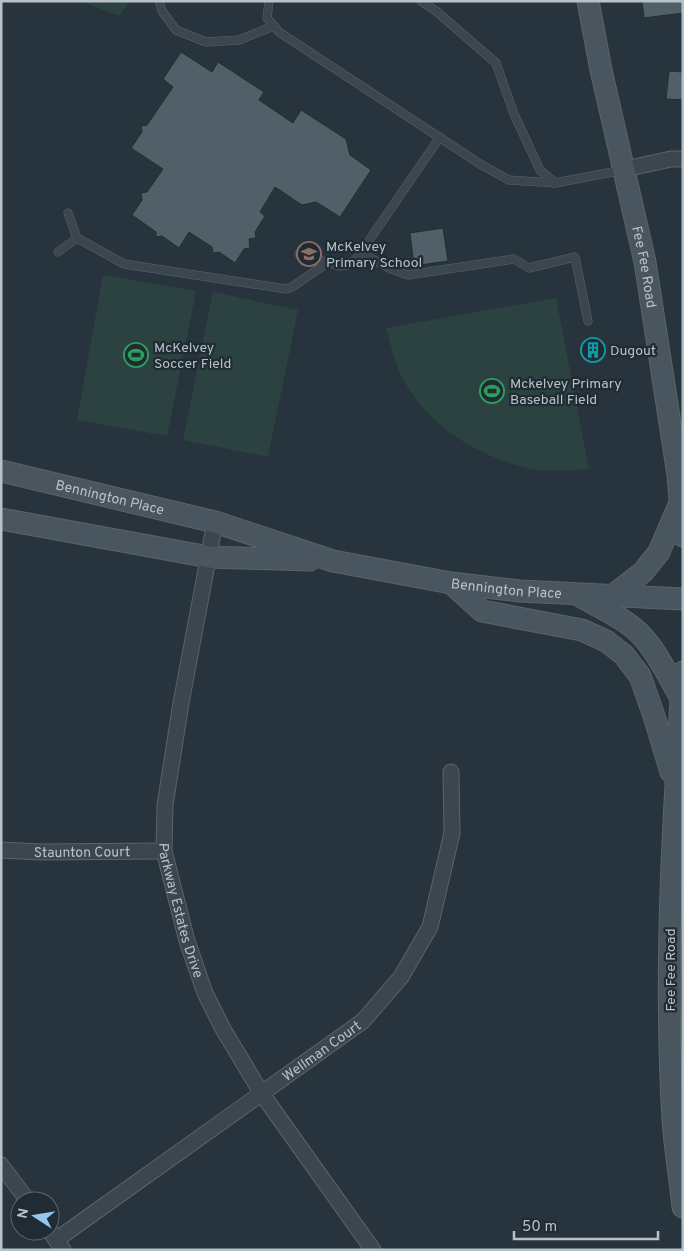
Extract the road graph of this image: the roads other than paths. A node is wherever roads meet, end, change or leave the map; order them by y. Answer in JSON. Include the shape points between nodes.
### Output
{"nodes":[{"id":1,"x":159,"y":1,"type":"edge"},
{"id":2,"x":269,"y":1,"type":"edge"},
{"id":3,"x":421,"y":1,"type":"edge"},
{"id":4,"x":588,"y":1,"type":"edge"},
{"id":5,"x":274,"y":26,"type":"junction"},
{"id":6,"x":440,"y":137,"type":"junction"},
{"id":7,"x":683,"y":160,"type":"edge"},
{"id":8,"x":624,"y":169,"type":"junction"},
{"id":9,"x":555,"y":183,"type":"junction"},
{"id":10,"x":68,"y":213,"type":"dead end"},
{"id":11,"x":77,"y":238,"type":"junction"},
{"id":12,"x":58,"y":252,"type":"dead end"},
{"id":13,"x":361,"y":253,"type":"junction"},
{"id":14,"x":299,"y":254,"type":"dead end"},
{"id":15,"x":327,"y":263,"type":"junction"},
{"id":16,"x":588,"y":321,"type":"dead end"},
{"id":17,"x":1,"y":471,"type":"edge"},
{"id":18,"x":680,"y":502,"type":"junction"},
{"id":19,"x":1,"y":519,"type":"edge"},
{"id":20,"x":215,"y":522,"type":"junction"},
{"id":21,"x":683,"y":536,"type":"edge"},
{"id":22,"x":209,"y":557,"type":"junction"},
{"id":23,"x":333,"y":561,"type":"junction"},
{"id":24,"x":451,"y":583,"type":"junction"},
{"id":25,"x":576,"y":594,"type":"junction"},
{"id":26,"x":612,"y":596,"type":"junction"},
{"id":27,"x":683,"y":600,"type":"edge"},
{"id":28,"x":683,"y":672,"type":"edge"},
{"id":29,"x":681,"y":698,"type":"junction"},
{"id":30,"x":451,"y":772,"type":"dead end"},
{"id":31,"x":675,"y":788,"type":"junction"},
{"id":32,"x":1,"y":850,"type":"edge"},
{"id":33,"x":164,"y":851,"type":"junction"},
{"id":34,"x":262,"y":1094,"type":"junction"},
{"id":35,"x":1,"y":1165,"type":"edge"},
{"id":36,"x":20,"y":1191,"type":"edge"},
{"id":37,"x":683,"y":1207,"type":"edge"},
{"id":38,"x":60,"y":1237,"type":"edge"},
{"id":39,"x":373,"y":1250,"type":"edge"}],
"edges":[{"from":1,"to":5,"type":"lane","via":[[176,30],[206,42],[239,40]]},
{"from":2,"to":5,"type":"lane","via":[[267,18]]},
{"from":3,"to":9,"type":"lane","via":[[436,10],[496,63],[514,114],[540,170]]},
{"from":4,"to":8,"type":"main road","name":"Fee Fee Road"},
{"from":5,"to":6,"type":"lane"},
{"from":6,"to":9,"type":"lane","via":[[509,180]]},
{"from":6,"to":13,"type":"lane"},
{"from":7,"to":8,"type":"street","via":[[671,159]]},
{"from":8,"to":9,"type":"lane"},
{"from":8,"to":18,"type":"main road","name":"Fee Fee Road","via":[[645,262]]},
{"from":10,"to":11,"type":"lane"},
{"from":11,"to":12,"type":"lane"},
{"from":11,"to":15,"type":"lane","via":[[124,264],[286,289]]},
{"from":13,"to":15,"type":"lane","via":[[348,265]]},
{"from":13,"to":16,"type":"lane","via":[[408,275],[514,260],[528,268],[575,257]]},
{"from":14,"to":15,"type":"lane"},
{"from":17,"to":20,"type":"main road","name":"Bennington Place"},
{"from":18,"to":21,"type":"main road","name":"Fee Fee Road"},
{"from":18,"to":26,"type":"main road","via":[[659,552],[643,572]]},
{"from":19,"to":22,"type":"main road","name":"Bennington Place"},
{"from":20,"to":22,"type":"street","name":"Parkway Estates Drive"},
{"from":20,"to":23,"type":"main road","name":"Bennington Place"},
{"from":22,"to":23,"type":"main road","name":"Bennington Place"},
{"from":22,"to":33,"type":"street","name":"Parkway Estates Drive","via":[[165,805]]},
{"from":23,"to":24,"type":"main road","name":"Bennington Place"},
{"from":24,"to":25,"type":"main road","name":"Bennington Place"},
{"from":24,"to":31,"type":"main road","via":[[482,611],[582,630],[606,641],[624,655],[640,676]]},
{"from":25,"to":26,"type":"main road","name":"Bennington Place"},
{"from":25,"to":29,"type":"main road","via":[[642,635]]},
{"from":26,"to":27,"type":"main road","name":"Bennington Place"},
{"from":28,"to":29,"type":"main road","name":"Fee Fee Road"},
{"from":29,"to":31,"type":"main road","name":"Fee Fee Road"},
{"from":30,"to":34,"type":"street","name":"Wellman Court","via":[[452,833],[436,904],[430,927],[401,977],[363,1020]]},
{"from":31,"to":37,"type":"main road","name":"Fee Fee Road","via":[[669,969],[673,1121]]},
{"from":32,"to":33,"type":"street","name":"Staunton Court"},
{"from":33,"to":34,"type":"street","name":"Parkway Estates Drive","via":[[187,941],[205,993]]},
{"from":34,"to":38,"type":"street","name":"Wellman Court"},
{"from":34,"to":39,"type":"street","name":"Parkway Estates Drive"},
{"from":35,"to":36,"type":"street"}]}
